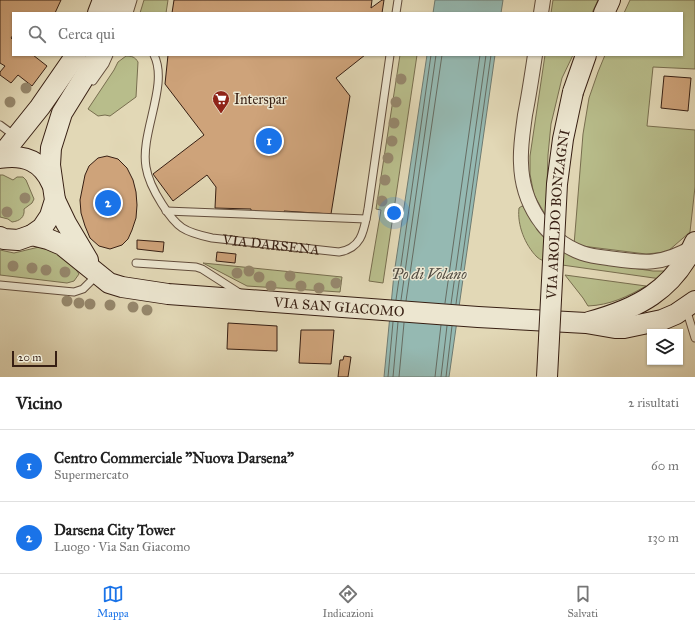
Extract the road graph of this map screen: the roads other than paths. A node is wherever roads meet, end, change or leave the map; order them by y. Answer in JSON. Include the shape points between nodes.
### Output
{"nodes":[{"id":1,"x":104,"y":0,"type":"edge"},
{"id":2,"x":123,"y":0,"type":"edge"},
{"id":3,"x":133,"y":0,"type":"edge"},
{"id":4,"x":398,"y":0,"type":"edge"},
{"id":5,"x":543,"y":0,"type":"edge"},
{"id":6,"x":610,"y":0,"type":"edge"},
{"id":7,"x":98,"y":12,"type":"edge"},
{"id":8,"x":117,"y":12,"type":"edge"},
{"id":9,"x":129,"y":12,"type":"edge"},
{"id":10,"x":396,"y":12,"type":"edge"},
{"id":11,"x":541,"y":12,"type":"edge"},
{"id":12,"x":604,"y":12,"type":"edge"},
{"id":13,"x":75,"y":56,"type":"edge"},
{"id":14,"x":97,"y":56,"type":"edge"},
{"id":15,"x":108,"y":56,"type":"edge"},
{"id":16,"x":154,"y":56,"type":"edge"},
{"id":17,"x":390,"y":56,"type":"edge"},
{"id":18,"x":535,"y":56,"type":"edge"},
{"id":19,"x":586,"y":56,"type":"edge"},
{"id":20,"x":62,"y":113,"type":"junction"},
{"id":21,"x":0,"y":125,"type":"edge"},
{"id":22,"x":17,"y":138,"type":"junction"},
{"id":23,"x":0,"y":158,"type":"edge"},
{"id":24,"x":54,"y":194,"type":"junction"},
{"id":25,"x":166,"y":211,"type":"junction"},
{"id":26,"x":366,"y":219,"type":"junction"},
{"id":27,"x":32,"y":235,"type":"junction"},
{"id":28,"x":0,"y":237,"type":"edge"},
{"id":29,"x":694,"y":244,"type":"edge"},
{"id":30,"x":136,"y":263,"type":"dead end"},
{"id":31,"x":98,"y":275,"type":"junction"},
{"id":32,"x":0,"y":285,"type":"edge"},
{"id":33,"x":250,"y":300,"type":"junction"},
{"id":34,"x":688,"y":309,"type":"edge"},
{"id":35,"x":586,"y":323,"type":"junction"},
{"id":36,"x":695,"y":338,"type":"edge"},
{"id":37,"x":547,"y":377,"type":"edge"}],
"edges":[{"from":1,"to":7,"type":"main road"},
{"from":2,"to":8,"type":"main road"},
{"from":3,"to":9,"type":"lane"},
{"from":4,"to":10,"type":"lane"},
{"from":5,"to":11,"type":"street"},
{"from":6,"to":12,"type":"main road"},
{"from":13,"to":22,"type":"main road"},
{"from":14,"to":20,"type":"main road"},
{"from":15,"to":20,"type":"lane","via":[[102,69]]},
{"from":16,"to":25,"type":"lane","name":"VIA DARSENA","via":[[158,72],[157,90],[145,147],[146,167],[150,183]]},
{"from":17,"to":26,"type":"lane","name":"VIA DARSENA"},
{"from":18,"to":29,"type":"street","via":[[520,162],[528,198],[547,231],[562,243],[582,253],[640,262],[669,259]]},
{"from":19,"to":37,"type":"main road","name":"VIA AROLDO BONZAGNI","bridge":true,"via":[[573,92],[557,184]]},
{"from":20,"to":24,"type":"main road","via":[[51,148],[50,165]]},
{"from":21,"to":22,"type":"lane"},
{"from":22,"to":23,"type":"main road"},
{"from":23,"to":24,"type":"main road","via":[[13,156],[29,159],[41,167],[49,177]]},
{"from":24,"to":27,"type":"main road","via":[[50,216],[42,228]]},
{"from":24,"to":31,"type":"main road","name":"VIA SAN GIACOMO","via":[[75,240]]},
{"from":25,"to":26,"type":"lane","name":"VIA DARSENA"},
{"from":25,"to":26,"type":"lane","name":"VIA DARSENA","via":[[180,227],[194,234],[338,252],[347,251],[357,244]]},
{"from":27,"to":28,"type":"main road","via":[[18,240]]},
{"from":27,"to":31,"type":"main road","name":"VIA SAN GIACOMO","via":[[62,245]]},
{"from":29,"to":35,"type":"main road","via":[[683,263],[658,292],[647,300],[611,316]]},
{"from":30,"to":33,"type":"lane","via":[[196,267]]},
{"from":31,"to":32,"type":"lane","via":[[83,289],[74,292]]},
{"from":31,"to":33,"type":"main road","name":"VIA SAN GIACOMO","via":[[109,283],[122,287],[168,294]]},
{"from":33,"to":35,"type":"main road","name":"VIA SAN GIACOMO"},
{"from":34,"to":35,"type":"main road","via":[[662,320],[624,328],[607,328]]},
{"from":34,"to":36,"type":"lane"}]}
